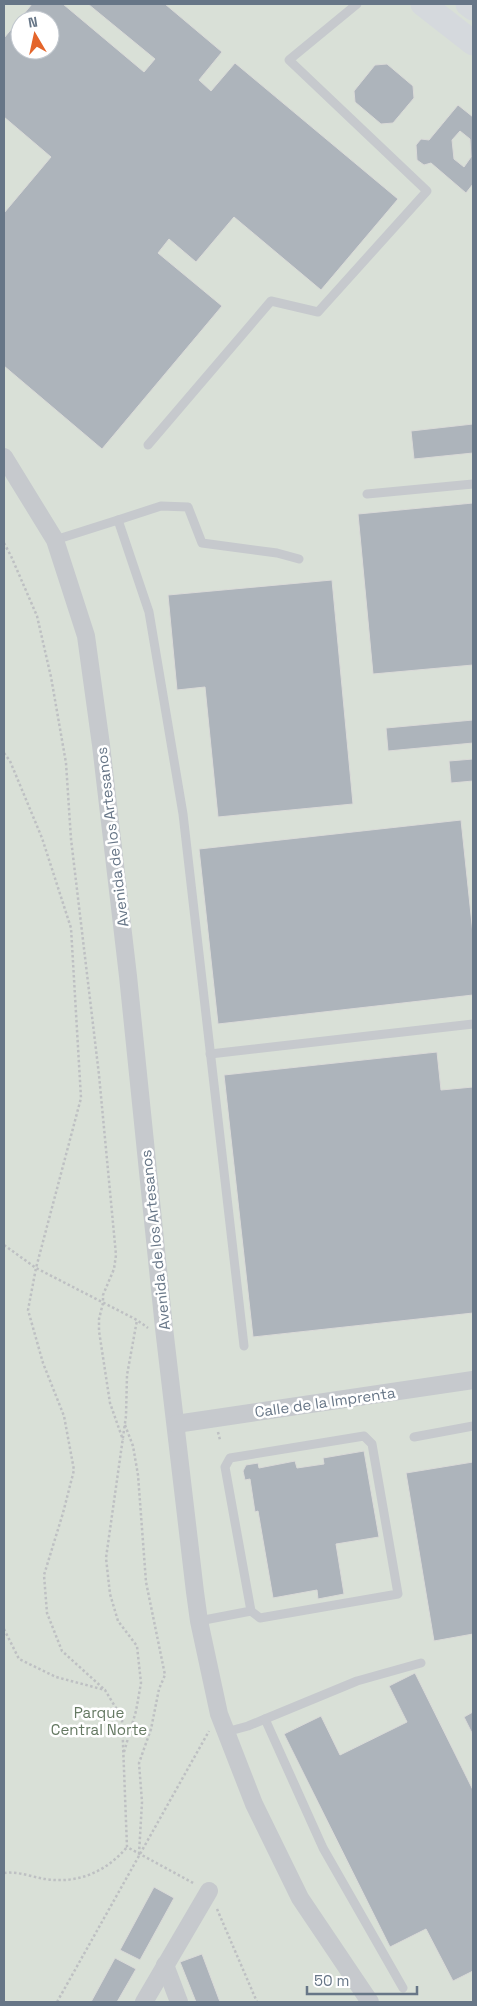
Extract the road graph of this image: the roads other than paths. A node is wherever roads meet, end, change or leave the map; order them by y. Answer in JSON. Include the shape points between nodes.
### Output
{"nodes":[{"id":1,"x":357,"y":4,"type":"edge"},
{"id":2,"x":424,"y":4,"type":"edge"},
{"id":3,"x":468,"y":4,"type":"edge"},
{"id":4,"x":473,"y":8,"type":"edge"},
{"id":5,"x":473,"y":43,"type":"edge"},
{"id":6,"x":148,"y":445,"type":"dead end"},
{"id":7,"x":4,"y":457,"type":"edge"},
{"id":8,"x":473,"y":484,"type":"edge"},
{"id":9,"x":367,"y":494,"type":"dead end"},
{"id":10,"x":118,"y":520,"type":"junction"},
{"id":11,"x":55,"y":540,"type":"junction"},
{"id":12,"x":299,"y":559,"type":"dead end"},
{"id":13,"x":473,"y":1024,"type":"edge"},
{"id":14,"x":210,"y":1054,"type":"junction"},
{"id":15,"x":244,"y":1346,"type":"dead end"},
{"id":16,"x":473,"y":1380,"type":"edge"},
{"id":17,"x":176,"y":1424,"type":"junction"},
{"id":18,"x":473,"y":1426,"type":"edge"},
{"id":19,"x":414,"y":1437,"type":"dead end"},
{"id":20,"x":251,"y":1611,"type":"junction"},
{"id":21,"x":199,"y":1621,"type":"junction"},
{"id":22,"x":421,"y":1663,"type":"dead end"},
{"id":23,"x":265,"y":1719,"type":"junction"},
{"id":24,"x":226,"y":1732,"type":"junction"},
{"id":25,"x":209,"y":1891,"type":"road end"},
{"id":26,"x":165,"y":1965,"type":"junction"},
{"id":27,"x":403,"y":1988,"type":"dead end"},
{"id":28,"x":144,"y":2002,"type":"edge"},
{"id":29,"x":178,"y":2002,"type":"edge"},
{"id":30,"x":370,"y":2002,"type":"edge"}],
"edges":[{"from":1,"to":6,"type":"lane","via":[[289,60],[428,191],[318,312],[271,300]]},
{"from":2,"to":5,"type":"street"},
{"from":3,"to":4,"type":"street"},
{"from":7,"to":11,"type":"street","name":"Avenida de los Artesanos"},
{"from":8,"to":9,"type":"lane"},
{"from":10,"to":11,"type":"lane"},
{"from":10,"to":12,"type":"lane","via":[[161,506],[188,507],[202,543]]},
{"from":10,"to":14,"type":"lane","via":[[149,612],[183,814]]},
{"from":11,"to":17,"type":"street","name":"Avenida de los Artesanos","via":[[86,636],[100,736]]},
{"from":13,"to":14,"type":"lane"},
{"from":14,"to":15,"type":"lane"},
{"from":16,"to":17,"type":"street","name":"Calle de la Imprenta"},
{"from":17,"to":21,"type":"street","name":"Avenida de los Artesanos"},
{"from":18,"to":19,"type":"lane"},
{"from":20,"to":20,"type":"lane","via":[[225,1467],[230,1458],[364,1436],[372,1444],[398,1594],[260,1618]]},
{"from":20,"to":21,"type":"lane"},
{"from":21,"to":24,"type":"street","name":"Avenida de los Artesanos","via":[[219,1714]]},
{"from":22,"to":23,"type":"lane","via":[[357,1681]]},
{"from":23,"to":24,"type":"lane"},
{"from":23,"to":27,"type":"lane","via":[[323,1848]]},
{"from":24,"to":30,"type":"street","name":"Avenida de los Artesanos","via":[[254,1804],[300,1898]]},
{"from":25,"to":26,"type":"street"},
{"from":26,"to":28,"type":"street"},
{"from":26,"to":29,"type":"street"}]}
